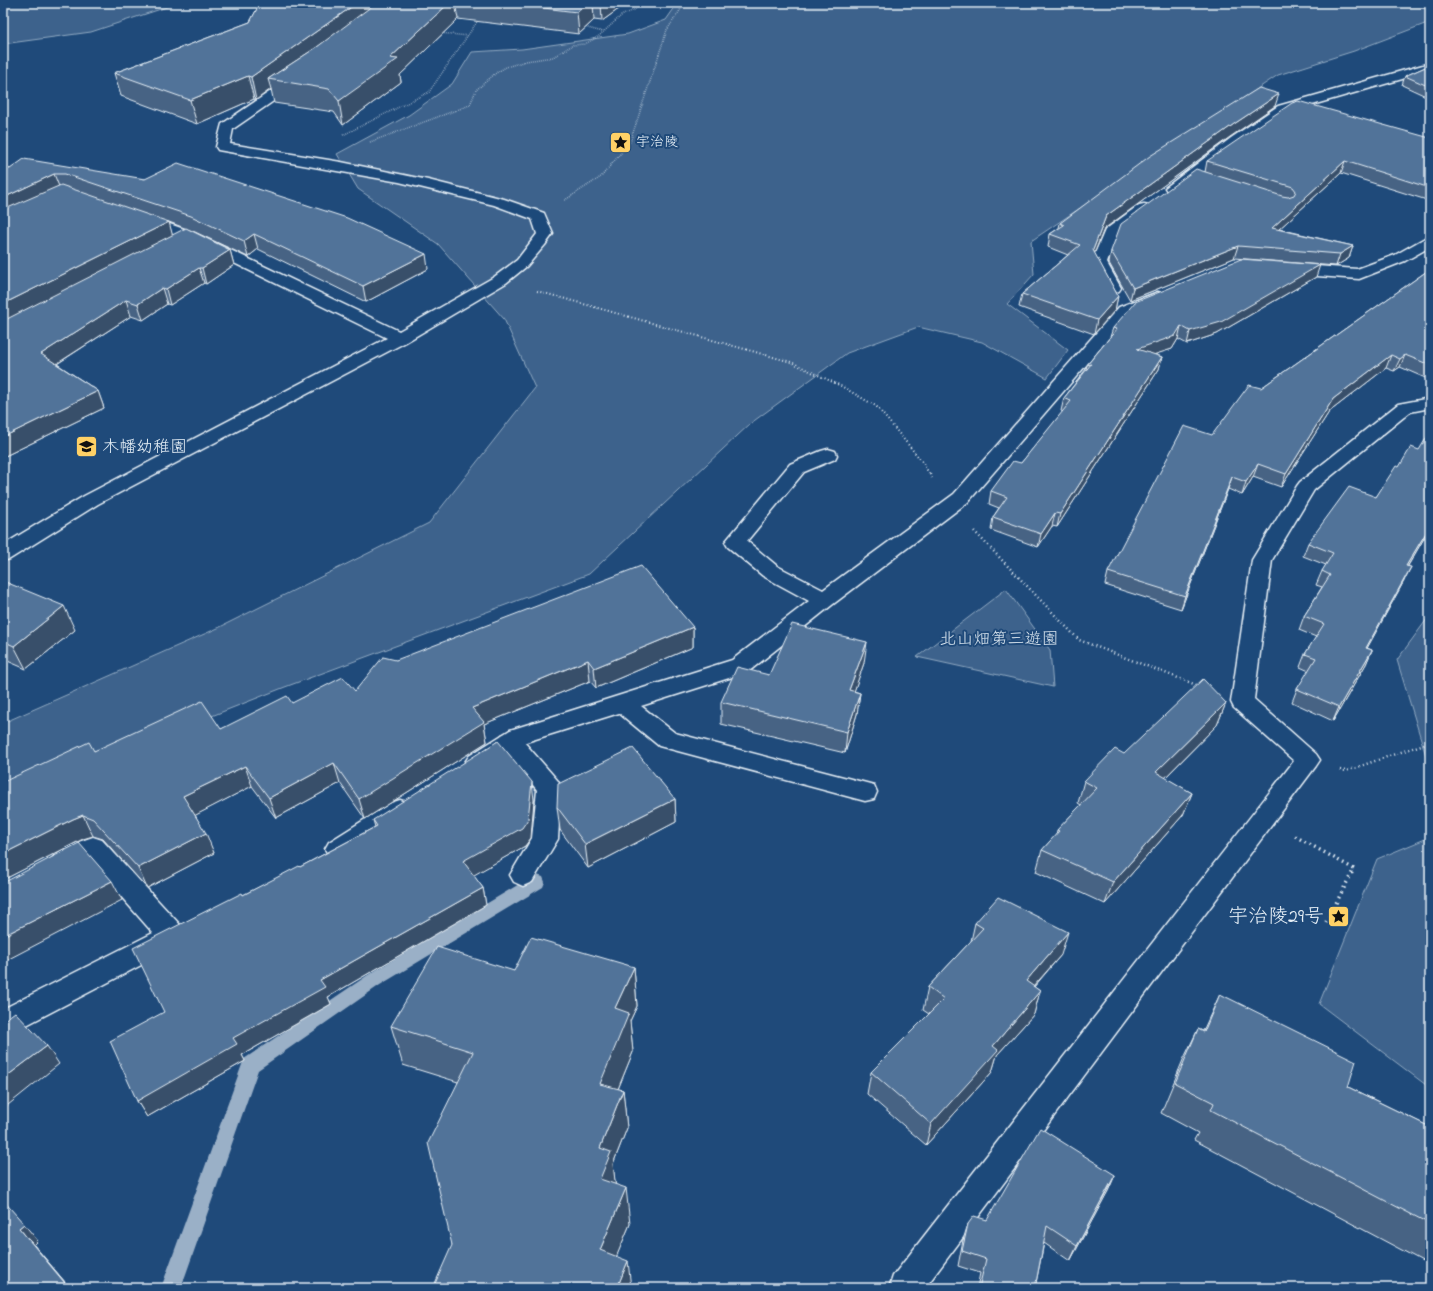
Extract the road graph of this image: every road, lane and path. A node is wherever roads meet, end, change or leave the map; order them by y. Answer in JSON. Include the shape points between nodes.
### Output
{"nodes":[{"id":1,"x":642,"y":3,"type":"edge"},
{"id":2,"x":685,"y":3,"type":"edge"},
{"id":3,"x":482,"y":15,"type":"dead end"},
{"id":4,"x":582,"y":26,"type":"dead end"},
{"id":5,"x":603,"y":32,"type":"junction"},
{"id":6,"x":437,"y":33,"type":"edge"},
{"id":7,"x":468,"y":36,"type":"junction"},
{"id":8,"x":1430,"y":67,"type":"edge"},
{"id":9,"x":311,"y":69,"type":"edge"},
{"id":10,"x":369,"y":142,"type":"dead end"},
{"id":11,"x":296,"y":159,"type":"junction"},
{"id":12,"x":1190,"y":174,"type":"junction"},
{"id":13,"x":1205,"y":179,"type":"edge"},
{"id":14,"x":132,"y":216,"type":"edge"},
{"id":15,"x":539,"y":216,"type":"junction"},
{"id":16,"x":190,"y":236,"type":"junction"},
{"id":17,"x":1430,"y":241,"type":"edge"},
{"id":18,"x":170,"y":247,"type":"edge"},
{"id":19,"x":1277,"y":268,"type":"edge"},
{"id":20,"x":500,"y":280,"type":"junction"},
{"id":21,"x":1169,"y":292,"type":"edge"},
{"id":22,"x":1125,"y":310,"type":"junction"},
{"id":23,"x":400,"y":338,"type":"junction"},
{"id":24,"x":1430,"y":403,"type":"edge"},
{"id":25,"x":828,"y":454,"type":"dead end"},
{"id":26,"x":950,"y":506,"type":"junction"},
{"id":27,"x":3,"y":554,"type":"edge"},
{"id":28,"x":824,"y":600,"type":"junction"},
{"id":29,"x":1242,"y":702,"type":"junction"},
{"id":30,"x":622,"y":703,"type":"junction"},
{"id":31,"x":510,"y":741,"type":"junction"},
{"id":32,"x":1430,"y":742,"type":"edge"},
{"id":33,"x":1308,"y":760,"type":"junction"},
{"id":34,"x":463,"y":771,"type":"edge"},
{"id":35,"x":865,"y":792,"type":"dead end"},
{"id":36,"x":416,"y":801,"type":"edge"},
{"id":37,"x":1265,"y":818,"type":"junction"},
{"id":38,"x":321,"y":860,"type":"edge"},
{"id":39,"x":523,"y":875,"type":"dead end"},
{"id":40,"x":38,"y":877,"type":"edge"},
{"id":41,"x":1326,"y":922,"type":"dead end"},
{"id":42,"x":3,"y":1023,"type":"edge"},
{"id":43,"x":905,"y":1288,"type":"edge"}],
"edges":[{"from":1,"to":5,"type":"path","via":[[621,16]]},
{"from":2,"to":15,"type":"path","via":[[667,30],[630,142],[601,177]]},
{"from":3,"to":7,"type":"path"},
{"from":4,"to":5,"type":"path"},
{"from":5,"to":10,"type":"path","via":[[585,44],[573,44],[553,56],[526,61],[501,70],[476,90],[470,105]]},
{"from":6,"to":7,"type":"path"},
{"from":7,"to":11,"type":"path","via":[[429,92]]},
{"from":8,"to":12,"type":"street","via":[[1283,109]]},
{"from":9,"to":11,"type":"street","via":[[227,127],[223,147]]},
{"from":11,"to":15,"type":"street","via":[[438,186],[519,206]]},
{"from":12,"to":13,"type":"street"},
{"from":12,"to":22,"type":"street","via":[[1110,233],[1099,263]]},
{"from":14,"to":16,"type":"street"},
{"from":15,"to":20,"type":"street","via":[[545,234],[522,263]]},
{"from":16,"to":18,"type":"street"},
{"from":16,"to":23,"type":"street"},
{"from":17,"to":19,"type":"street","via":[[1400,258],[1359,274]]},
{"from":20,"to":23,"type":"street"},
{"from":20,"to":26,"type":"path","via":[[791,362],[839,385],[876,406],[921,460]]},
{"from":21,"to":22,"type":"street"},
{"from":22,"to":26,"type":"street","via":[[961,498]]},
{"from":23,"to":27,"type":"street","via":[[91,500]]},
{"from":24,"to":29,"type":"street","via":[[1404,408],[1307,486],[1262,560]]},
{"from":25,"to":28,"type":"street","via":[[797,468],[734,542],[770,571]]},
{"from":26,"to":28,"type":"street"},
{"from":26,"to":29,"type":"path","via":[[1079,640]]},
{"from":28,"to":30,"type":"street","via":[[740,666]]},
{"from":29,"to":33,"type":"street"},
{"from":30,"to":31,"type":"street","via":[[518,736]]},
{"from":30,"to":35,"type":"street","via":[[667,740]]},
{"from":31,"to":34,"type":"street"},
{"from":31,"to":39,"type":"street","via":[[549,788],[545,839]]},
{"from":32,"to":33,"type":"path","via":[[1346,772]]},
{"from":33,"to":37,"type":"street"},
{"from":36,"to":38,"type":"street"},
{"from":37,"to":41,"type":"path","via":[[1354,870]]},
{"from":37,"to":43,"type":"street"},
{"from":40,"to":42,"type":"street","via":[[93,847],[184,930]]}]}
